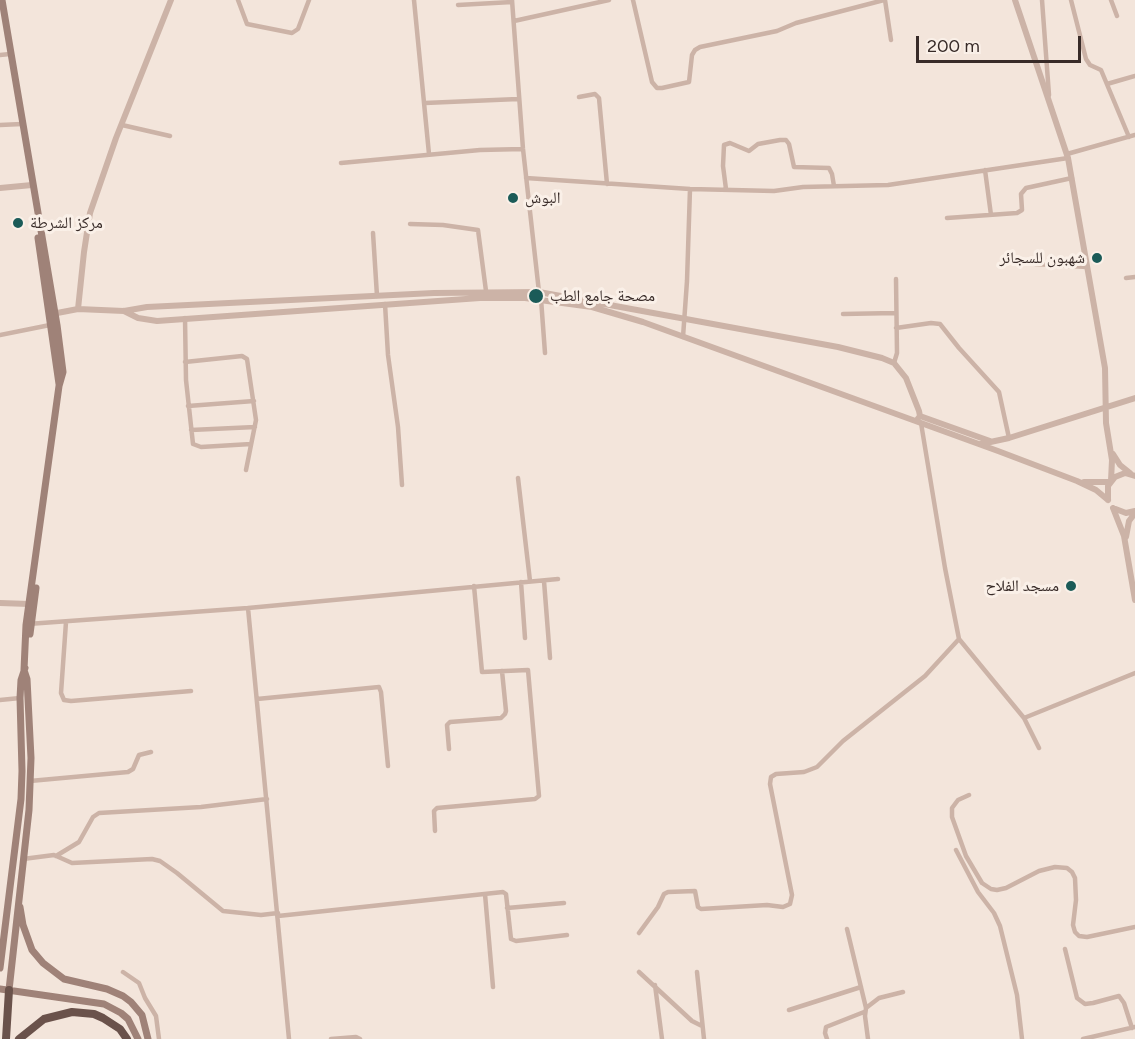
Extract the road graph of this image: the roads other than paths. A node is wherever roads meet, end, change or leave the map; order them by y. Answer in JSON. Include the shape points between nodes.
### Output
{"nodes":[{"id":1,"x":2,"y":0,"type":"edge"},
{"id":2,"x":171,"y":0,"type":"edge"},
{"id":3,"x":238,"y":0,"type":"edge"},
{"id":4,"x":309,"y":0,"type":"edge"},
{"id":5,"x":414,"y":0,"type":"edge"},
{"id":6,"x":609,"y":0,"type":"edge"},
{"id":7,"x":633,"y":0,"type":"edge"},
{"id":8,"x":884,"y":0,"type":"edge"},
{"id":9,"x":1015,"y":0,"type":"edge"},
{"id":10,"x":1042,"y":0,"type":"edge"},
{"id":11,"x":1071,"y":0,"type":"edge"},
{"id":12,"x":1111,"y":0,"type":"edge"},
{"id":13,"x":512,"y":1,"type":"edge"},
{"id":14,"x":458,"y":5,"type":"dead end"},
{"id":15,"x":1117,"y":16,"type":"dead end"},
{"id":16,"x":514,"y":21,"type":"junction"},
{"id":17,"x":891,"y":40,"type":"dead end"},
{"id":18,"x":10,"y":54,"type":"junction"},
{"id":19,"x":0,"y":55,"type":"edge"},
{"id":20,"x":1135,"y":76,"type":"edge"},
{"id":21,"x":1107,"y":84,"type":"junction"},
{"id":22,"x":579,"y":97,"type":"dead end"},
{"id":23,"x":518,"y":99,"type":"junction"},
{"id":24,"x":1049,"y":100,"type":"junction"},
{"id":25,"x":425,"y":103,"type":"junction"},
{"id":26,"x":22,"y":124,"type":"junction"},
{"id":27,"x":0,"y":125,"type":"edge"},
{"id":28,"x":122,"y":125,"type":"junction"},
{"id":29,"x":1135,"y":135,"type":"edge"},
{"id":30,"x":170,"y":136,"type":"dead end"},
{"id":31,"x":1129,"y":137,"type":"junction"},
{"id":32,"x":523,"y":149,"type":"junction"},
{"id":33,"x":429,"y":154,"type":"junction"},
{"id":34,"x":1067,"y":156,"type":"junction"},
{"id":35,"x":341,"y":163,"type":"dead end"},
{"id":36,"x":985,"y":170,"type":"junction"},
{"id":37,"x":526,"y":178,"type":"junction"},
{"id":38,"x":1071,"y":178,"type":"junction"},
{"id":39,"x":607,"y":184,"type":"junction"},
{"id":40,"x":32,"y":185,"type":"junction"},
{"id":41,"x":834,"y":186,"type":"junction"},
{"id":42,"x":0,"y":188,"type":"edge"},
{"id":43,"x":690,"y":189,"type":"junction"},
{"id":44,"x":726,"y":189,"type":"junction"},
{"id":45,"x":991,"y":215,"type":"junction"},
{"id":46,"x":947,"y":218,"type":"dead end"},
{"id":47,"x":410,"y":224,"type":"dead end"},
{"id":48,"x":373,"y":233,"type":"dead end"},
{"id":49,"x":1035,"y":264,"type":"dead end"},
{"id":50,"x":1087,"y":267,"type":"junction"},
{"id":51,"x":1135,"y":277,"type":"edge"},
{"id":52,"x":1126,"y":278,"type":"dead end"},
{"id":53,"x":896,"y":279,"type":"dead end"},
{"id":54,"x":486,"y":291,"type":"junction"},
{"id":55,"x":539,"y":292,"type":"junction"},
{"id":56,"x":377,"y":297,"type":"junction"},
{"id":57,"x":541,"y":299,"type":"junction"},
{"id":58,"x":283,"y":301,"type":"junction"},
{"id":59,"x":385,"y":304,"type":"junction"},
{"id":60,"x":625,"y":306,"type":"junction"},
{"id":61,"x":78,"y":309,"type":"junction"},
{"id":62,"x":124,"y":311,"type":"junction"},
{"id":63,"x":285,"y":311,"type":"junction"},
{"id":64,"x":895,"y":313,"type":"junction"},
{"id":65,"x":51,"y":314,"type":"junction"},
{"id":66,"x":843,"y":314,"type":"dead end"},
{"id":67,"x":624,"y":315,"type":"junction"},
{"id":68,"x":185,"y":318,"type":"junction"},
{"id":69,"x":684,"y":318,"type":"junction"},
{"id":70,"x":50,"y":325,"type":"junction"},
{"id":71,"x":896,"y":328,"type":"junction"},
{"id":72,"x":0,"y":335,"type":"edge"},
{"id":73,"x":683,"y":337,"type":"junction"},
{"id":74,"x":545,"y":353,"type":"dead end"},
{"id":75,"x":185,"y":362,"type":"junction"},
{"id":76,"x":894,"y":363,"type":"junction"},
{"id":77,"x":59,"y":386,"type":"junction"},
{"id":78,"x":1135,"y":398,"type":"edge"},
{"id":79,"x":254,"y":401,"type":"junction"},
{"id":80,"x":188,"y":406,"type":"junction"},
{"id":81,"x":1105,"y":406,"type":"junction"},
{"id":82,"x":919,"y":420,"type":"junction"},
{"id":83,"x":255,"y":427,"type":"junction"},
{"id":84,"x":191,"y":430,"type":"junction"},
{"id":85,"x":1009,"y":438,"type":"junction"},
{"id":86,"x":990,"y":441,"type":"junction"},
{"id":87,"x":251,"y":444,"type":"junction"},
{"id":88,"x":980,"y":445,"type":"junction"},
{"id":89,"x":1110,"y":448,"type":"junction"},
{"id":90,"x":246,"y":470,"type":"dead end"},
{"id":91,"x":1133,"y":475,"type":"edge"},
{"id":92,"x":518,"y":478,"type":"dead end"},
{"id":93,"x":1077,"y":481,"type":"junction"},
{"id":94,"x":1110,"y":481,"type":"junction"},
{"id":95,"x":402,"y":485,"type":"dead end"},
{"id":96,"x":1108,"y":500,"type":"junction"},
{"id":97,"x":1113,"y":508,"type":"junction"},
{"id":98,"x":1135,"y":512,"type":"edge"},
{"id":99,"x":1125,"y":544,"type":"junction"},
{"id":100,"x":558,"y":579,"type":"dead end"},
{"id":101,"x":530,"y":581,"type":"junction"},
{"id":102,"x":544,"y":581,"type":"junction"},
{"id":103,"x":521,"y":582,"type":"junction"},
{"id":104,"x":474,"y":586,"type":"junction"},
{"id":105,"x":1135,"y":600,"type":"edge"},
{"id":106,"x":0,"y":603,"type":"edge"},
{"id":107,"x":29,"y":604,"type":"junction"},
{"id":108,"x":248,"y":608,"type":"junction"},
{"id":109,"x":66,"y":622,"type":"junction"},
{"id":110,"x":29,"y":624,"type":"junction"},
{"id":111,"x":525,"y":638,"type":"dead end"},
{"id":112,"x":959,"y":639,"type":"junction"},
{"id":113,"x":550,"y":658,"type":"dead end"},
{"id":114,"x":24,"y":670,"type":"junction"},
{"id":115,"x":502,"y":671,"type":"junction"},
{"id":116,"x":1135,"y":673,"type":"edge"},
{"id":117,"x":191,"y":691,"type":"dead end"},
{"id":118,"x":20,"y":698,"type":"junction"},
{"id":119,"x":257,"y":699,"type":"junction"},
{"id":120,"x":0,"y":700,"type":"edge"},
{"id":121,"x":1024,"y":718,"type":"junction"},
{"id":122,"x":1039,"y":748,"type":"dead end"},
{"id":123,"x":449,"y":749,"type":"dead end"},
{"id":124,"x":151,"y":752,"type":"dead end"},
{"id":125,"x":388,"y":766,"type":"dead end"},
{"id":126,"x":30,"y":781,"type":"junction"},
{"id":127,"x":969,"y":795,"type":"dead end"},
{"id":128,"x":267,"y":799,"type":"junction"},
{"id":129,"x":435,"y":831,"type":"dead end"},
{"id":130,"x":956,"y":850,"type":"dead end"},
{"id":131,"x":56,"y":856,"type":"junction"},
{"id":132,"x":23,"y":859,"type":"junction"},
{"id":133,"x":19,"y":892,"type":"junction"},
{"id":134,"x":485,"y":894,"type":"junction"},
{"id":135,"x":564,"y":903,"type":"dead end"},
{"id":136,"x":507,"y":908,"type":"junction"},
{"id":137,"x":278,"y":914,"type":"junction"},
{"id":138,"x":1135,"y":927,"type":"edge"},
{"id":139,"x":847,"y":929,"type":"dead end"},
{"id":140,"x":639,"y":933,"type":"dead end"},
{"id":141,"x":567,"y":935,"type":"dead end"},
{"id":142,"x":1065,"y":949,"type":"dead end"},
{"id":143,"x":0,"y":968,"type":"edge"},
{"id":144,"x":123,"y":972,"type":"dead end"},
{"id":145,"x":639,"y":972,"type":"dead end"},
{"id":146,"x":697,"y":972,"type":"dead end"},
{"id":147,"x":655,"y":985,"type":"junction"},
{"id":148,"x":493,"y":987,"type":"dead end"},
{"id":149,"x":861,"y":987,"type":"junction"},
{"id":150,"x":4,"y":989,"type":"edge"},
{"id":151,"x":903,"y":992,"type":"dead end"},
{"id":152,"x":789,"y":1010,"type":"dead end"},
{"id":153,"x":865,"y":1010,"type":"junction"},
{"id":154,"x":702,"y":1026,"type":"junction"},
{"id":155,"x":1134,"y":1027,"type":"edge"},
{"id":156,"x":1101,"y":1037,"type":"edge"},
{"id":157,"x":6,"y":1039,"type":"edge"},
{"id":158,"x":19,"y":1039,"type":"edge"},
{"id":159,"x":128,"y":1039,"type":"edge"},
{"id":160,"x":138,"y":1039,"type":"edge"},
{"id":161,"x":148,"y":1039,"type":"edge"},
{"id":162,"x":159,"y":1039,"type":"edge"},
{"id":163,"x":289,"y":1039,"type":"edge"},
{"id":164,"x":331,"y":1039,"type":"edge"},
{"id":165,"x":360,"y":1039,"type":"edge"},
{"id":166,"x":662,"y":1039,"type":"edge"},
{"id":167,"x":704,"y":1039,"type":"edge"},
{"id":168,"x":827,"y":1039,"type":"edge"},
{"id":169,"x":868,"y":1039,"type":"edge"},
{"id":170,"x":1022,"y":1039,"type":"edge"},
{"id":171,"x":1083,"y":1039,"type":"edge"}],
"edges":[{"from":1,"to":18,"type":"main road"},
{"from":2,"to":28,"type":"street"},
{"from":3,"to":4,"type":"street","via":[[247,24],[292,33],[298,28]]},
{"from":5,"to":25,"type":"street"},
{"from":6,"to":16,"type":"street"},
{"from":7,"to":8,"type":"street","via":[[652,82],[662,88],[688,82],[692,55],[700,47],[777,31]]},
{"from":8,"to":17,"type":"street"},
{"from":9,"to":24,"type":"street"},
{"from":10,"to":24,"type":"street"},
{"from":11,"to":21,"type":"street","via":[[1086,58],[1090,65],[1100,69]]},
{"from":12,"to":15,"type":"street"},
{"from":13,"to":14,"type":"street"},
{"from":13,"to":16,"type":"street"},
{"from":16,"to":23,"type":"street"},
{"from":18,"to":19,"type":"street"},
{"from":18,"to":26,"type":"main road"},
{"from":20,"to":21,"type":"street"},
{"from":21,"to":31,"type":"street"},
{"from":22,"to":39,"type":"street","via":[[595,94],[599,98]]},
{"from":23,"to":25,"type":"street"},
{"from":23,"to":32,"type":"street"},
{"from":24,"to":34,"type":"street"},
{"from":25,"to":33,"type":"street"},
{"from":26,"to":27,"type":"street"},
{"from":26,"to":40,"type":"main road"},
{"from":28,"to":30,"type":"street"},
{"from":28,"to":61,"type":"street","via":[[90,213]]},
{"from":29,"to":31,"type":"street"},
{"from":31,"to":34,"type":"street"},
{"from":32,"to":33,"type":"street"},
{"from":32,"to":37,"type":"street"},
{"from":33,"to":35,"type":"street"},
{"from":34,"to":36,"type":"street"},
{"from":34,"to":38,"type":"street"},
{"from":36,"to":41,"type":"street","via":[[888,185]]},
{"from":36,"to":45,"type":"street"},
{"from":37,"to":39,"type":"street"},
{"from":37,"to":55,"type":"street"},
{"from":38,"to":45,"type":"street","via":[[1028,186],[1021,194],[1020,212]]},
{"from":38,"to":50,"type":"street"},
{"from":39,"to":43,"type":"street"},
{"from":40,"to":42,"type":"street"},
{"from":40,"to":65,"type":"main road"},
{"from":41,"to":44,"type":"street","via":[[774,191]]},
{"from":41,"to":44,"type":"street","via":[[829,168],[794,167],[789,144],[780,140],[758,144],[749,151],[732,144],[724,146]]},
{"from":43,"to":44,"type":"street"},
{"from":43,"to":69,"type":"street"},
{"from":45,"to":46,"type":"street"},
{"from":47,"to":54,"type":"street","via":[[478,230]]},
{"from":48,"to":56,"type":"street"},
{"from":49,"to":50,"type":"street"},
{"from":50,"to":81,"type":"street","via":[[1105,368]]},
{"from":51,"to":52,"type":"street"},
{"from":53,"to":64,"type":"street"},
{"from":54,"to":55,"type":"street"},
{"from":54,"to":56,"type":"street"},
{"from":55,"to":60,"type":"street"},
{"from":56,"to":58,"type":"street"},
{"from":57,"to":59,"type":"street"},
{"from":57,"to":67,"type":"street"},
{"from":57,"to":74,"type":"street"},
{"from":58,"to":62,"type":"street"},
{"from":58,"to":63,"type":"street"},
{"from":59,"to":63,"type":"street"},
{"from":59,"to":95,"type":"street"},
{"from":60,"to":67,"type":"street"},
{"from":60,"to":69,"type":"street"},
{"from":61,"to":62,"type":"street"},
{"from":61,"to":65,"type":"street"},
{"from":62,"to":68,"type":"street","via":[[149,320]]},
{"from":63,"to":68,"type":"street"},
{"from":64,"to":66,"type":"street"},
{"from":64,"to":71,"type":"street"},
{"from":65,"to":70,"type":"main road"},
{"from":65,"to":77,"type":"main road","via":[[63,365]]},
{"from":67,"to":73,"type":"street"},
{"from":68,"to":75,"type":"street"},
{"from":69,"to":73,"type":"street"},
{"from":69,"to":76,"type":"street","via":[[858,351]]},
{"from":70,"to":72,"type":"street"},
{"from":70,"to":77,"type":"main road"},
{"from":71,"to":76,"type":"street"},
{"from":71,"to":85,"type":"street","via":[[940,324],[999,392]]},
{"from":73,"to":82,"type":"street"},
{"from":75,"to":79,"type":"street","via":[[245,357]]},
{"from":75,"to":80,"type":"street"},
{"from":76,"to":82,"type":"street","via":[[906,378]]},
{"from":77,"to":107,"type":"main road"},
{"from":77,"to":110,"type":"main road","via":[[62,392]]},
{"from":78,"to":81,"type":"street"},
{"from":79,"to":80,"type":"street"},
{"from":79,"to":83,"type":"street"},
{"from":80,"to":84,"type":"street"},
{"from":81,"to":85,"type":"street"},
{"from":81,"to":89,"type":"street"},
{"from":82,"to":86,"type":"street"},
{"from":82,"to":88,"type":"street"},
{"from":82,"to":112,"type":"street"},
{"from":83,"to":84,"type":"street"},
{"from":83,"to":87,"type":"street"},
{"from":84,"to":87,"type":"street","via":[[192,441],[198,446]]},
{"from":85,"to":86,"type":"street"},
{"from":86,"to":88,"type":"street"},
{"from":87,"to":90,"type":"street"},
{"from":88,"to":93,"type":"street"},
{"from":89,"to":91,"type":"street","via":[[1116,461]]},
{"from":89,"to":94,"type":"street"},
{"from":91,"to":94,"type":"street","via":[[1120,475]]},
{"from":92,"to":101,"type":"street"},
{"from":93,"to":94,"type":"street"},
{"from":93,"to":96,"type":"street"},
{"from":94,"to":96,"type":"street"},
{"from":96,"to":97,"type":"street"},
{"from":97,"to":98,"type":"street"},
{"from":97,"to":99,"type":"street"},
{"from":98,"to":99,"type":"street","via":[[1126,529]]},
{"from":99,"to":105,"type":"street"},
{"from":100,"to":102,"type":"street"},
{"from":101,"to":102,"type":"street"},
{"from":101,"to":103,"type":"street"},
{"from":102,"to":113,"type":"street"},
{"from":103,"to":104,"type":"street"},
{"from":103,"to":111,"type":"street"},
{"from":104,"to":108,"type":"street"},
{"from":104,"to":115,"type":"street","via":[[481,669],[484,673]]},
{"from":106,"to":107,"type":"street"},
{"from":107,"to":110,"type":"main road"},
{"from":108,"to":109,"type":"street"},
{"from":108,"to":119,"type":"street"},
{"from":109,"to":110,"type":"street"},
{"from":109,"to":117,"type":"street","via":[[61,693],[64,700]]},
{"from":110,"to":114,"type":"main road"},
{"from":112,"to":121,"type":"street"},
{"from":112,"to":140,"type":"street","via":[[925,676],[843,741],[817,767],[771,777],[792,896],[790,904],[701,909],[695,891],[668,892]]},
{"from":114,"to":118,"type":"main road"},
{"from":114,"to":126,"type":"main road"},
{"from":115,"to":123,"type":"street","via":[[506,712],[501,718],[450,722]]},
{"from":115,"to":129,"type":"street","via":[[528,670],[539,796],[434,809]]},
{"from":116,"to":121,"type":"street"},
{"from":118,"to":120,"type":"street"},
{"from":118,"to":143,"type":"main road","via":[[21,799]]},
{"from":119,"to":125,"type":"street","via":[[379,687]]},
{"from":119,"to":128,"type":"street"},
{"from":121,"to":122,"type":"street"},
{"from":124,"to":126,"type":"street","via":[[139,754],[128,772]]},
{"from":126,"to":132,"type":"main road"},
{"from":127,"to":138,"type":"street","via":[[958,800],[952,816],[966,856],[982,883],[997,890],[1039,871],[1067,868],[1075,878],[1073,925],[1079,936]]},
{"from":128,"to":131,"type":"street","via":[[99,813],[79,842]]},
{"from":128,"to":137,"type":"street"},
{"from":130,"to":170,"type":"street","via":[[1000,926],[1017,995]]},
{"from":131,"to":132,"type":"street"},
{"from":131,"to":137,"type":"street","via":[[72,863],[160,861],[223,911]]},
{"from":132,"to":133,"type":"main road"},
{"from":133,"to":150,"type":"main road"},
{"from":133,"to":161,"type":"main road","via":[[23,925],[37,957],[64,979],[123,996],[142,1016]]},
{"from":134,"to":136,"type":"street","via":[[504,892]]},
{"from":134,"to":137,"type":"street"},
{"from":134,"to":148,"type":"street"},
{"from":135,"to":136,"type":"street"},
{"from":136,"to":141,"type":"street","via":[[513,941]]},
{"from":137,"to":163,"type":"street"},
{"from":139,"to":149,"type":"street"},
{"from":142,"to":155,"type":"street","via":[[1077,998],[1085,1004],[1119,996]]},
{"from":144,"to":162,"type":"street","via":[[140,986],[156,1016]]},
{"from":145,"to":147,"type":"street"},
{"from":146,"to":154,"type":"street"},
{"from":147,"to":154,"type":"street"},
{"from":147,"to":166,"type":"street"},
{"from":149,"to":152,"type":"street"},
{"from":149,"to":153,"type":"street"},
{"from":150,"to":157,"type":"highway"},
{"from":150,"to":160,"type":"main road","via":[[104,1004],[129,1019]]},
{"from":151,"to":153,"type":"street","via":[[879,998]]},
{"from":153,"to":168,"type":"street","via":[[826,1027]]},
{"from":153,"to":169,"type":"street"},
{"from":154,"to":167,"type":"street"},
{"from":155,"to":156,"type":"street"},
{"from":156,"to":171,"type":"street"},
{"from":158,"to":159,"type":"highway","via":[[44,1019],[72,1012],[103,1018]]},
{"from":164,"to":165,"type":"street"}]}
